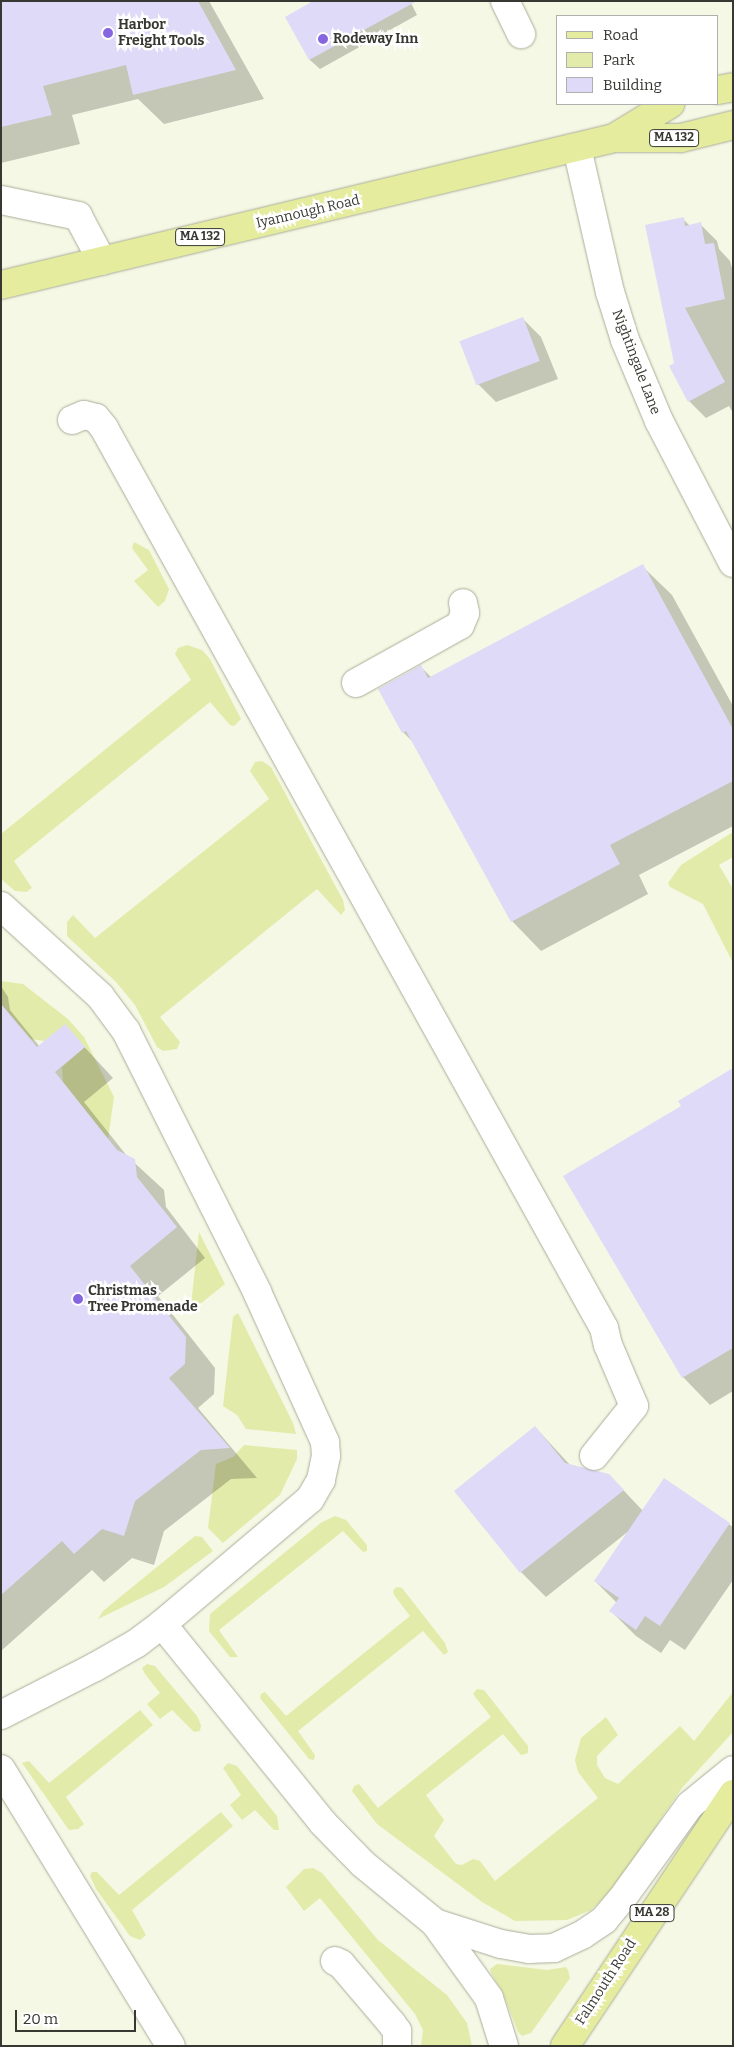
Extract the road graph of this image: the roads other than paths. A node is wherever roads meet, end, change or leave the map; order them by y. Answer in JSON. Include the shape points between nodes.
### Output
{"nodes":[{"id":1,"x":505,"y":1,"type":"edge"},
{"id":2,"x":521,"y":34,"type":"dead end"},
{"id":3,"x":733,"y":87,"type":"edge"},
{"id":4,"x":719,"y":90,"type":"edge"},
{"id":5,"x":668,"y":105,"type":"edge"},
{"id":6,"x":733,"y":125,"type":"edge"},
{"id":7,"x":614,"y":138,"type":"junction"},
{"id":8,"x":578,"y":148,"type":"junction"},
{"id":9,"x":1,"y":200,"type":"edge"},
{"id":10,"x":102,"y":261,"type":"junction"},
{"id":11,"x":1,"y":285,"type":"edge"},
{"id":12,"x":72,"y":420,"type":"dead end"},
{"id":13,"x":733,"y":562,"type":"edge"},
{"id":14,"x":463,"y":603,"type":"dead end"},
{"id":15,"x":356,"y":683,"type":"dead end"},
{"id":16,"x":1,"y":906,"type":"edge"},
{"id":17,"x":594,"y":1456,"type":"dead end"},
{"id":18,"x":162,"y":1624,"type":"junction"},
{"id":19,"x":1,"y":1716,"type":"edge"},
{"id":20,"x":1,"y":1769,"type":"edge"},
{"id":21,"x":733,"y":1770,"type":"edge"},
{"id":22,"x":733,"y":1794,"type":"edge"},
{"id":23,"x":434,"y":1923,"type":"junction"},
{"id":24,"x":335,"y":1961,"type":"dead end"},
{"id":25,"x":575,"y":2041,"type":"edge"},
{"id":26,"x":172,"y":2046,"type":"edge"},
{"id":27,"x":397,"y":2046,"type":"edge"},
{"id":28,"x":504,"y":2046,"type":"edge"}],
"edges":[{"from":1,"to":2,"type":"street"},
{"from":3,"to":4,"type":"main road"},
{"from":5,"to":7,"type":"main road","name":"Iyannough Road","number":"MA 132"},
{"from":6,"to":7,"type":"main road","name":"Iyannough Road","number":"MA 132","via":[[681,138]]},
{"from":7,"to":8,"type":"main road","name":"Iyannough Road","number":"MA 132"},
{"from":8,"to":10,"type":"main road","name":"Iyannough Road","number":"MA 132"},
{"from":8,"to":13,"type":"street","name":"Nightingale Lane","via":[[610,292],[625,340],[659,421]]},
{"from":9,"to":10,"type":"street","via":[[78,216]]},
{"from":10,"to":11,"type":"main road","name":"Iyannough Road","number":"MA 132"},
{"from":12,"to":17,"type":"street","via":[[84,415],[96,418],[104,428],[604,1328],[634,1406]]},
{"from":14,"to":15,"type":"street","via":[[465,613],[460,625]]},
{"from":16,"to":18,"type":"street","via":[[100,996],[126,1030],[257,1292],[325,1442],[321,1480],[310,1499]]},
{"from":18,"to":19,"type":"street","via":[[137,1644]]},
{"from":18,"to":23,"type":"street","via":[[323,1823],[363,1864]]},
{"from":20,"to":26,"type":"street","via":[[70,1859]]},
{"from":21,"to":23,"type":"street","via":[[690,1805],[622,1900],[604,1920],[582,1935],[554,1948],[529,1949],[501,1944]]},
{"from":22,"to":25,"type":"main road","name":"Falmouth Road","number":"MA 28","via":[[622,1956]]},
{"from":23,"to":28,"type":"street","via":[[489,1998]]},
{"from":24,"to":27,"type":"street","via":[[392,2024],[397,2031]]}]}
